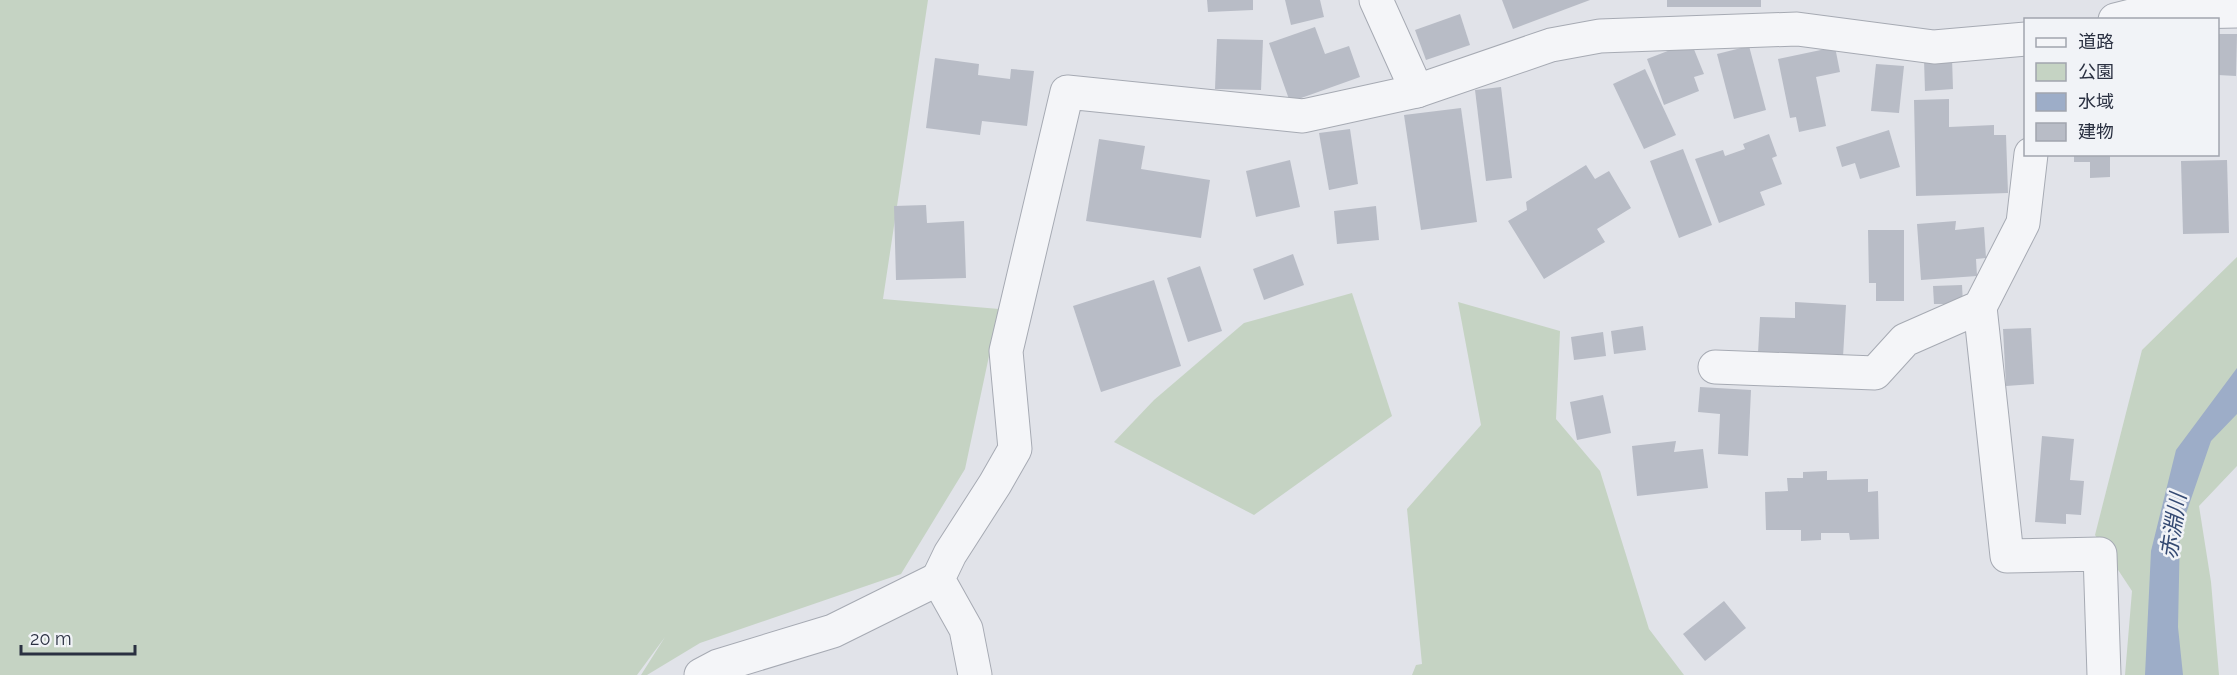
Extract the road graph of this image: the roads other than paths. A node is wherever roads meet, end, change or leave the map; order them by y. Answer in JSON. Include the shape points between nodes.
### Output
{"nodes":[{"id":1,"x":1376,"y":0,"type":"edge"},
{"id":2,"x":2135,"y":11,"type":"edge"},
{"id":3,"x":2237,"y":11,"type":"edge"},
{"id":4,"x":1792,"y":14,"type":"edge"},
{"id":5,"x":2024,"y":39,"type":"edge"},
{"id":6,"x":1417,"y":91,"type":"junction"},
{"id":7,"x":2031,"y":156,"type":"edge"},
{"id":8,"x":1980,"y":307,"type":"junction"},
{"id":9,"x":1715,"y":367,"type":"dead end"},
{"id":10,"x":938,"y":579,"type":"junction"},
{"id":11,"x":700,"y":675,"type":"edge"},
{"id":12,"x":975,"y":675,"type":"edge"},
{"id":13,"x":2104,"y":675,"type":"edge"}],
"edges":[{"from":1,"to":6,"type":"street"},
{"from":2,"to":3,"type":"street"},
{"from":4,"to":5,"type":"street","via":[[1934,48]]},
{"from":4,"to":6,"type":"street","via":[[1551,45]]},
{"from":6,"to":10,"type":"street","via":[[1303,116],[1067,92],[1006,351],[1015,449]]},
{"from":7,"to":8,"type":"street","via":[[2023,223]]},
{"from":8,"to":9,"type":"street","via":[[1905,340],[1875,373]]},
{"from":8,"to":13,"type":"street","via":[[2007,556],[2100,554]]},
{"from":10,"to":11,"type":"street","via":[[833,631]]},
{"from":10,"to":12,"type":"street","via":[[966,629]]}]}
